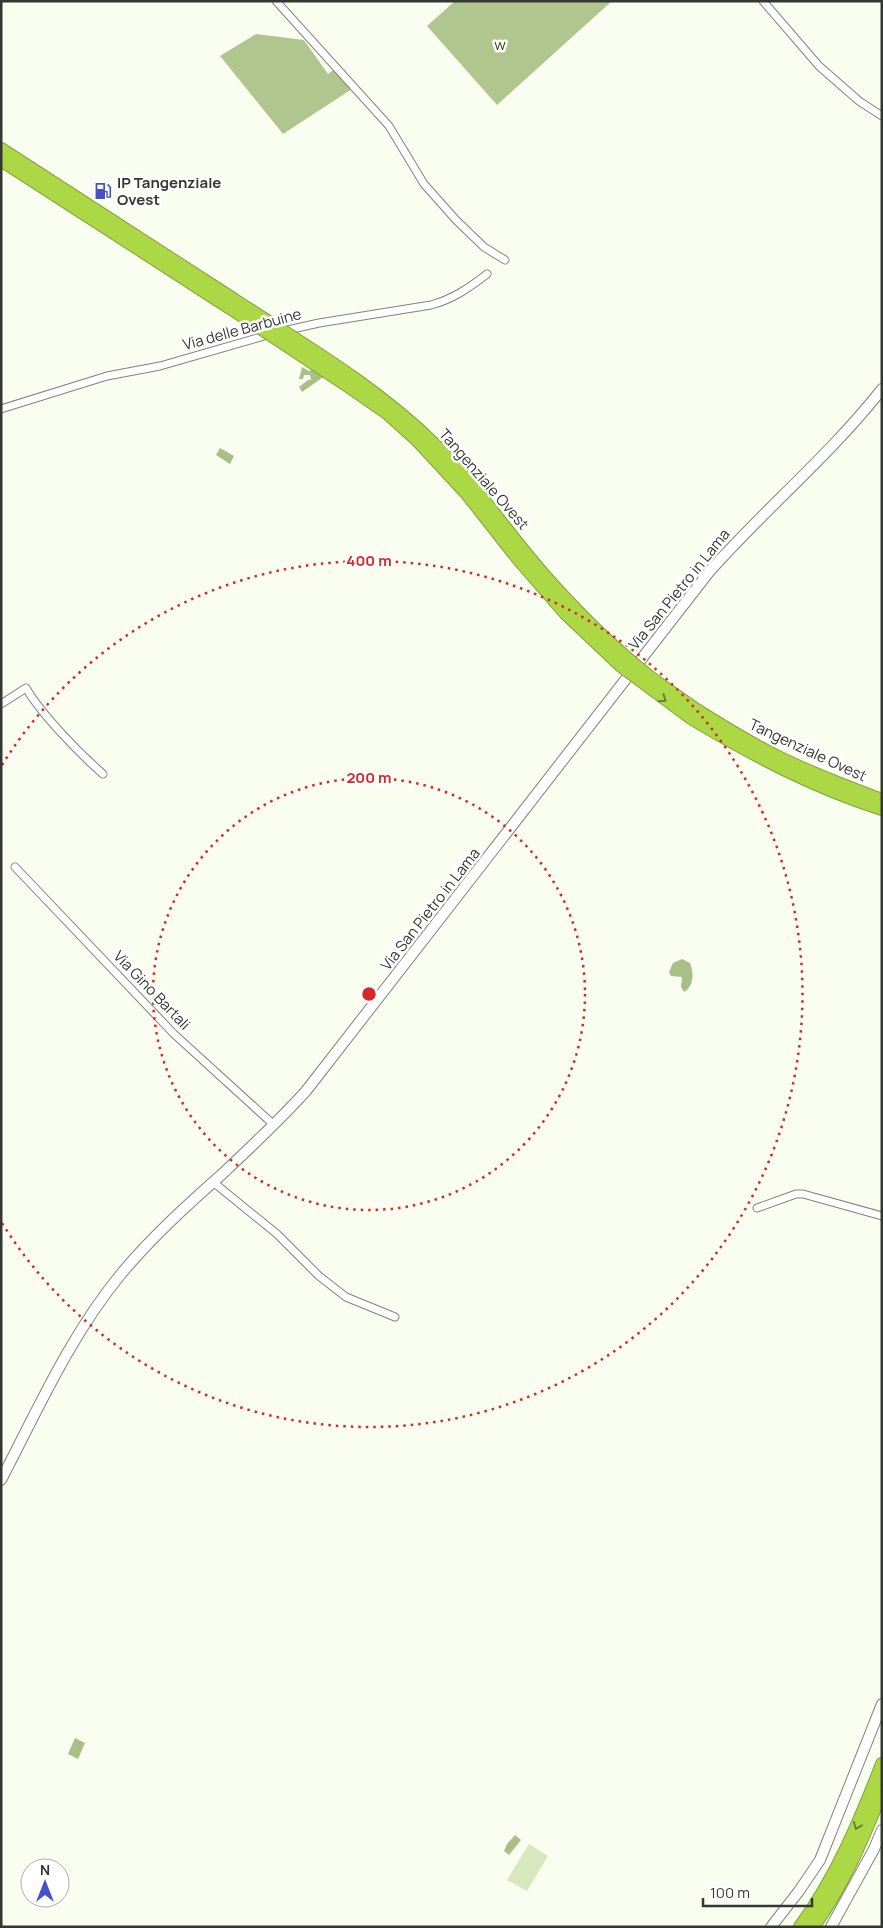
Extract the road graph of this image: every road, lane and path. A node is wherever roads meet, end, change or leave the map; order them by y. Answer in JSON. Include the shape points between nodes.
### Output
{"nodes":[{"id":1,"x":276,"y":1,"type":"edge"},
{"id":2,"x":763,"y":1,"type":"edge"},
{"id":3,"x":882,"y":116,"type":"edge"},
{"id":4,"x":1,"y":149,"type":"edge"},
{"id":5,"x":1,"y":160,"type":"edge"},
{"id":6,"x":505,"y":260,"type":"dead end"},
{"id":7,"x":487,"y":274,"type":"dead end"},
{"id":8,"x":230,"y":302,"type":"junction"},
{"id":9,"x":882,"y":389,"type":"edge"},
{"id":10,"x":1,"y":409,"type":"edge"},
{"id":11,"x":1,"y":704,"type":"edge"},
{"id":12,"x":693,"y":713,"type":"junction"},
{"id":13,"x":103,"y":774,"type":"dead end"},
{"id":14,"x":844,"y":786,"type":"junction"},
{"id":15,"x":882,"y":795,"type":"edge"},
{"id":16,"x":882,"y":800,"type":"edge"},
{"id":17,"x":859,"y":802,"type":"junction"},
{"id":18,"x":882,"y":809,"type":"edge"},
{"id":19,"x":882,"y":814,"type":"edge"},
{"id":20,"x":15,"y":868,"type":"dead end"},
{"id":21,"x":274,"y":1125,"type":"junction"},
{"id":22,"x":213,"y":1182,"type":"junction"},
{"id":23,"x":757,"y":1208,"type":"dead end"},
{"id":24,"x":882,"y":1216,"type":"edge"},
{"id":25,"x":394,"y":1317,"type":"dead end"},
{"id":26,"x":1,"y":1480,"type":"edge"},
{"id":27,"x":882,"y":1704,"type":"edge"},
{"id":28,"x":882,"y":1764,"type":"edge"},
{"id":29,"x":882,"y":1791,"type":"edge"},
{"id":30,"x":882,"y":1830,"type":"edge"},
{"id":31,"x":771,"y":1927,"type":"edge"},
{"id":32,"x":800,"y":1927,"type":"edge"},
{"id":33,"x":813,"y":1927,"type":"edge"},
{"id":34,"x":831,"y":1927,"type":"edge"}],
"edges":[{"from":1,"to":6,"type":"street","via":[[389,126],[424,184],[484,247]]},
{"from":2,"to":3,"type":"street","via":[[819,66],[859,101]]},
{"from":4,"to":8,"type":"highway","name":"Tangenziale Ovest"},
{"from":5,"to":8,"type":"highway","name":"Tangenziale Ovest"},
{"from":7,"to":10,"type":"street","name":"Via delle Barbuine","via":[[463,292],[430,306],[298,327],[160,366],[107,376]]},
{"from":8,"to":12,"type":"highway","name":"Tangenziale Ovest","bridge":true,"via":[[346,373],[410,420],[462,474],[579,613],[610,644]]},
{"from":9,"to":21,"type":"main road","name":"Via San Pietro in Lama","via":[[709,572],[337,1054]]},
{"from":11,"to":13,"type":"street","via":[[26,688],[88,762]]},
{"from":12,"to":14,"type":"highway","name":"Tangenziale Ovest","via":[[778,757]]},
{"from":12,"to":17,"type":"highway","name":"Tangenziale Ovest","via":[[776,766]]},
{"from":14,"to":15,"type":"highway"},
{"from":14,"to":16,"type":"highway","name":"Tangenziale Ovest"},
{"from":17,"to":18,"type":"highway","name":"Tangenziale Ovest"},
{"from":17,"to":19,"type":"highway"},
{"from":20,"to":21,"type":"street","name":"Via Gino Bartali","via":[[174,1034]]},
{"from":21,"to":22,"type":"main road","name":"Via San Pietro in Lama"},
{"from":22,"to":25,"type":"street","via":[[277,1234],[319,1276],[346,1297]]},
{"from":22,"to":26,"type":"main road","name":"Via San Pietro in Lama","via":[[144,1247],[98,1303],[49,1385]]},
{"from":23,"to":24,"type":"street","via":[[803,1194]]},
{"from":27,"to":31,"type":"main road","via":[[820,1860]]},
{"from":28,"to":32,"type":"highway","one_way":true,"via":[[852,1837]]},
{"from":29,"to":33,"type":"highway","via":[[862,1841]]},
{"from":30,"to":34,"type":"main road"}]}
